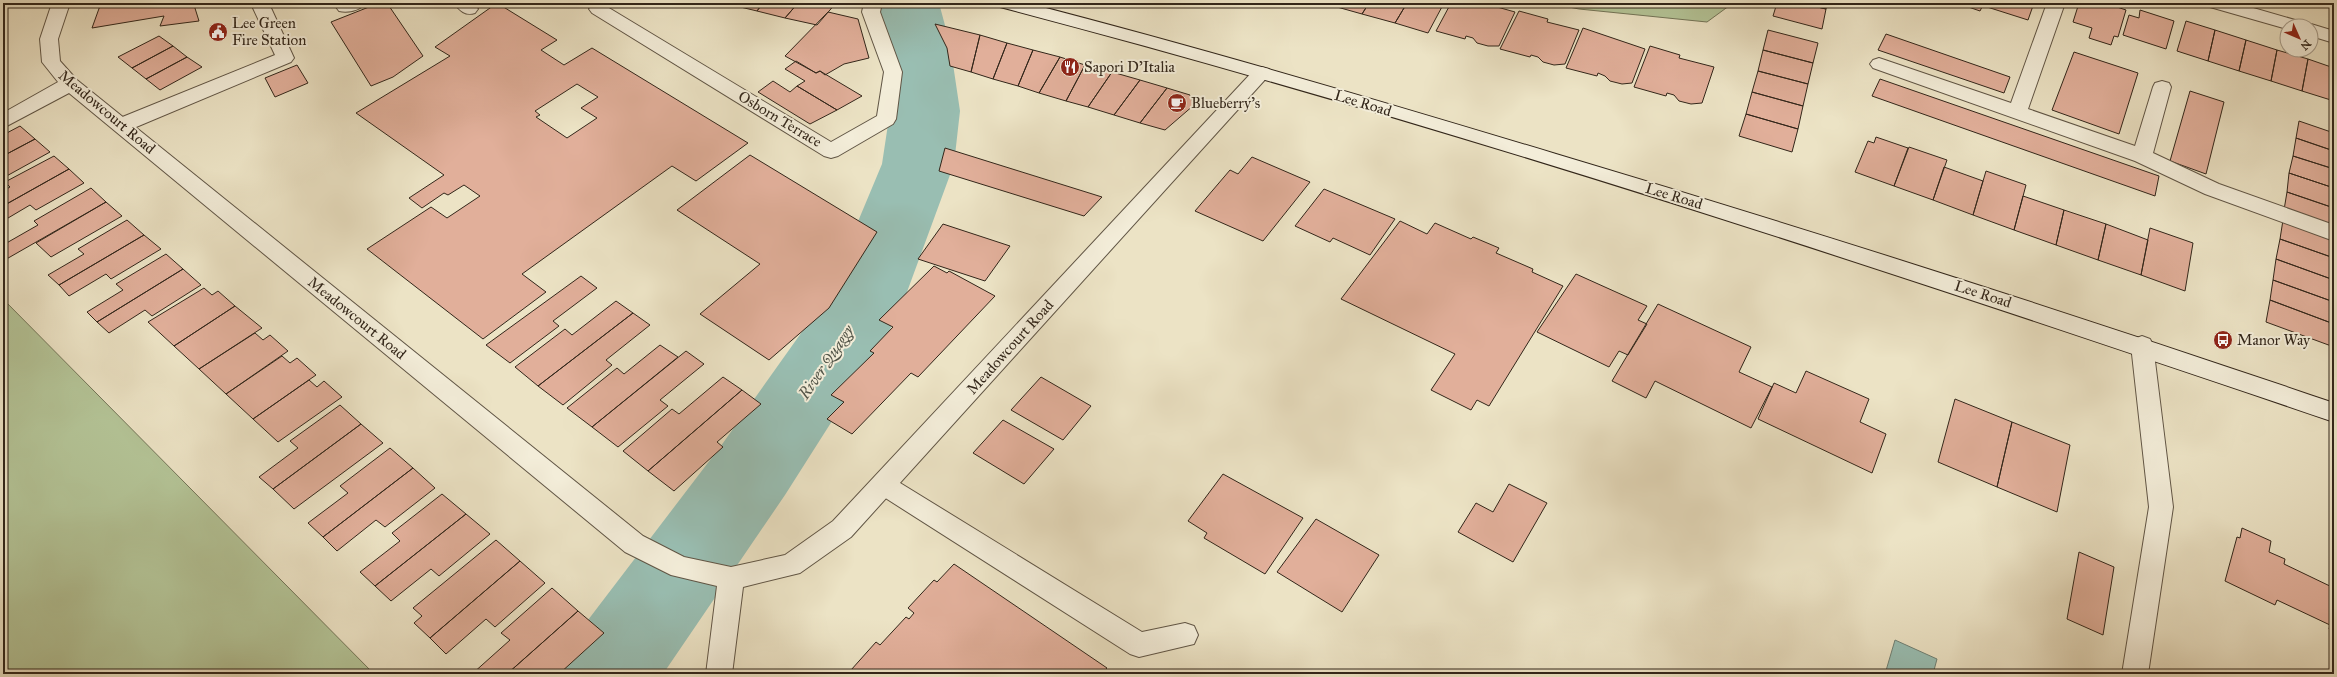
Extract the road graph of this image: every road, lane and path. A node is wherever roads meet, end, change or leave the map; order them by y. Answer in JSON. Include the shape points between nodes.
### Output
{"nodes":[{"id":1,"x":61,"y":3,"type":"edge"},
{"id":2,"x":266,"y":3,"type":"edge"},
{"id":3,"x":604,"y":3,"type":"edge"},
{"id":4,"x":873,"y":3,"type":"edge"},
{"id":5,"x":1006,"y":3,"type":"edge"},
{"id":6,"x":2056,"y":3,"type":"edge"},
{"id":7,"x":2216,"y":3,"type":"edge"},
{"id":8,"x":2279,"y":21,"type":"edge"},
{"id":9,"x":2319,"y":32,"type":"edge"},
{"id":10,"x":2334,"y":37,"type":"edge"},
{"id":11,"x":1879,"y":64,"type":"dead end"},
{"id":12,"x":1262,"y":73,"type":"junction"},
{"id":13,"x":70,"y":84,"type":"junction"},
{"id":14,"x":2162,"y":87,"type":"dead end"},
{"id":15,"x":2017,"y":112,"type":"junction"},
{"id":16,"x":3,"y":121,"type":"edge"},
{"id":17,"x":122,"y":125,"type":"junction"},
{"id":18,"x":2142,"y":156,"type":"junction"},
{"id":19,"x":2334,"y":233,"type":"edge"},
{"id":20,"x":2142,"y":346,"type":"junction"},
{"id":21,"x":2334,"y":413,"type":"edge"},
{"id":22,"x":884,"y":485,"type":"junction"},
{"id":23,"x":731,"y":578,"type":"junction"},
{"id":24,"x":1185,"y":636,"type":"dead end"},
{"id":25,"x":719,"y":674,"type":"edge"},
{"id":26,"x":2135,"y":674,"type":"edge"}],
"edges":[{"from":1,"to":13,"type":"street","name":"Meadowcourt Road","via":[[49,38],[51,62]]},
{"from":2,"to":17,"type":"street","via":[[262,8],[285,58]]},
{"from":3,"to":4,"type":"street","name":"Osborn Terrace","via":[[598,9],[831,151],[886,119],[893,72],[871,12]]},
{"from":5,"to":12,"type":"street","name":"Lee Road"},
{"from":6,"to":15,"type":"street"},
{"from":7,"to":8,"type":"street"},
{"from":9,"to":10,"type":"street"},
{"from":11,"to":15,"type":"street"},
{"from":12,"to":20,"type":"street","name":"Lee Road","via":[[1767,224]]},
{"from":12,"to":22,"type":"street","name":"Meadowcourt Road"},
{"from":13,"to":16,"type":"street"},
{"from":13,"to":17,"type":"street","name":"Meadowcourt Road"},
{"from":14,"to":18,"type":"street"},
{"from":15,"to":18,"type":"street"},
{"from":17,"to":23,"type":"street","name":"Meadowcourt Road","via":[[634,544],[680,567]]},
{"from":18,"to":19,"type":"street","via":[[2212,189]]},
{"from":20,"to":21,"type":"street","name":"Lee Road"},
{"from":20,"to":26,"type":"street","via":[[2161,507]]},
{"from":22,"to":23,"type":"street","name":"Meadowcourt Road","via":[[842,529],[791,565]]},
{"from":22,"to":24,"type":"street","via":[[1139,645]]},
{"from":23,"to":25,"type":"street"}]}
